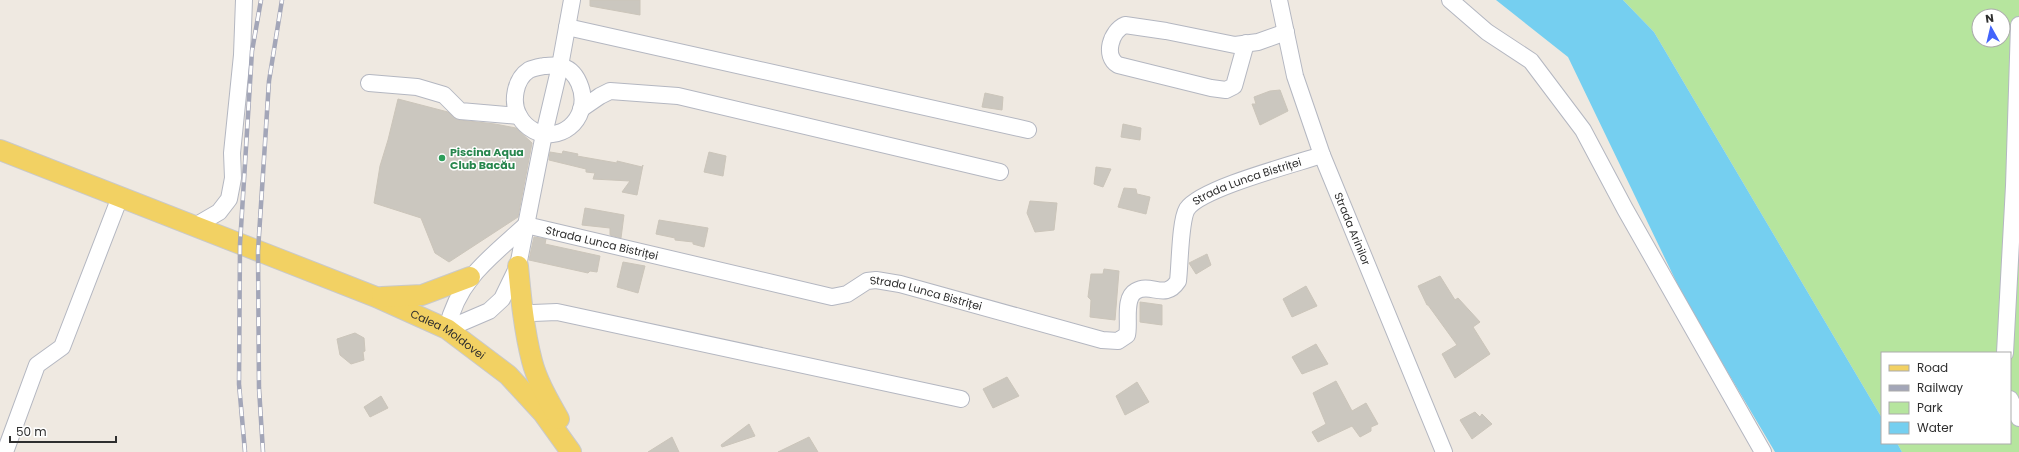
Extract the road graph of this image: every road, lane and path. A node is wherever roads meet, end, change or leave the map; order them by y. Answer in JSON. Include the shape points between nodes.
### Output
{"nodes":[{"id":1,"x":244,"y":0,"type":"edge"},
{"id":2,"x":572,"y":0,"type":"edge"},
{"id":3,"x":1279,"y":0,"type":"edge"},
{"id":4,"x":1450,"y":0,"type":"edge"},
{"id":5,"x":2019,"y":25,"type":"edge"},
{"id":6,"x":568,"y":27,"type":"junction"},
{"id":7,"x":1286,"y":32,"type":"junction"},
{"id":8,"x":1246,"y":43,"type":"junction"},
{"id":9,"x":560,"y":66,"type":"junction"},
{"id":10,"x":369,"y":83,"type":"dead end"},
{"id":11,"x":581,"y":109,"type":"junction"},
{"id":12,"x":519,"y":116,"type":"junction"},
{"id":13,"x":1028,"y":130,"type":"dead end"},
{"id":14,"x":544,"y":134,"type":"junction"},
{"id":15,"x":0,"y":150,"type":"edge"},
{"id":16,"x":1322,"y":155,"type":"junction"},
{"id":17,"x":1000,"y":172,"type":"dead end"},
{"id":18,"x":120,"y":197,"type":"junction"},
{"id":19,"x":526,"y":225,"type":"junction"},
{"id":20,"x":195,"y":226,"type":"junction"},
{"id":21,"x":518,"y":266,"type":"junction"},
{"id":22,"x":470,"y":276,"type":"junction"},
{"id":23,"x":376,"y":297,"type":"junction"},
{"id":24,"x":522,"y":316,"type":"junction"},
{"id":25,"x":447,"y":329,"type":"junction"},
{"id":26,"x":2005,"y":352,"type":"edge"},
{"id":27,"x":961,"y":399,"type":"dead end"},
{"id":28,"x":2011,"y":401,"type":"edge"},
{"id":29,"x":2019,"y":418,"type":"edge"},
{"id":30,"x":5,"y":452,"type":"edge"},
{"id":31,"x":571,"y":452,"type":"edge"},
{"id":32,"x":578,"y":452,"type":"edge"},
{"id":33,"x":1444,"y":452,"type":"edge"},
{"id":34,"x":1763,"y":452,"type":"edge"}],
"edges":[{"from":1,"to":20,"type":"street","via":[[242,54],[232,153],[233,178],[229,199],[219,212]]},
{"from":2,"to":6,"type":"street"},
{"from":3,"to":7,"type":"street","name":"Strada Arinilor"},
{"from":4,"to":34,"type":"street","via":[[1487,32],[1531,61],[1583,130]]},
{"from":5,"to":26,"type":"street"},
{"from":6,"to":9,"type":"street"},
{"from":6,"to":13,"type":"street"},
{"from":7,"to":8,"type":"street","via":[[1258,42]]},
{"from":7,"to":16,"type":"street","name":"Strada Arinilor","via":[[1295,76]]},
{"from":8,"to":8,"type":"street","via":[[1235,45],[1166,31],[1125,26],[1115,35],[1110,56],[1112,61],[1118,64],[1226,90],[1234,86]]},
{"from":9,"to":11,"type":"street","via":[[573,74],[579,82],[582,92]]},
{"from":9,"to":12,"type":"street","via":[[530,69],[520,77],[515,100]]},
{"from":9,"to":14,"type":"street"},
{"from":10,"to":12,"type":"street","via":[[417,87],[444,95],[460,111]]},
{"from":11,"to":14,"type":"street","via":[[568,129],[560,133]]},
{"from":11,"to":17,"type":"street","via":[[610,91],[678,96]]},
{"from":12,"to":14,"type":"street","via":[[530,128]]},
{"from":14,"to":19,"type":"street"},
{"from":15,"to":18,"type":"main road","name":"Calea Moldovei"},
{"from":16,"to":19,"type":"street","name":"Strada Lunca Bistriței","via":[[1268,171],[1197,199],[1187,210],[1183,227],[1178,281],[1174,288],[1166,291],[1146,289],[1132,293],[1127,335],[1118,341],[1102,340],[900,284],[876,280],[867,282],[847,294],[832,297]]},
{"from":16,"to":33,"type":"street","name":"Strada Arinilor"},
{"from":18,"to":20,"type":"main road","name":"Calea Moldovei"},
{"from":18,"to":30,"type":"street","via":[[62,347],[37,365]]},
{"from":19,"to":21,"type":"street"},
{"from":19,"to":22,"type":"street"},
{"from":20,"to":23,"type":"main road","name":"Calea Moldovei"},
{"from":21,"to":24,"type":"main road"},
{"from":21,"to":25,"type":"street","via":[[502,299],[489,311]]},
{"from":22,"to":23,"type":"main road","via":[[422,295]]},
{"from":22,"to":25,"type":"street","via":[[456,300]]},
{"from":23,"to":25,"type":"main road","name":"Calea Moldovei"},
{"from":24,"to":27,"type":"street","via":[[557,312]]},
{"from":24,"to":32,"type":"main road","via":[[532,362],[548,399]]},
{"from":25,"to":31,"type":"main road","name":"Calea Moldovei","via":[[508,375],[543,412]]},
{"from":28,"to":29,"type":"street"}]}
